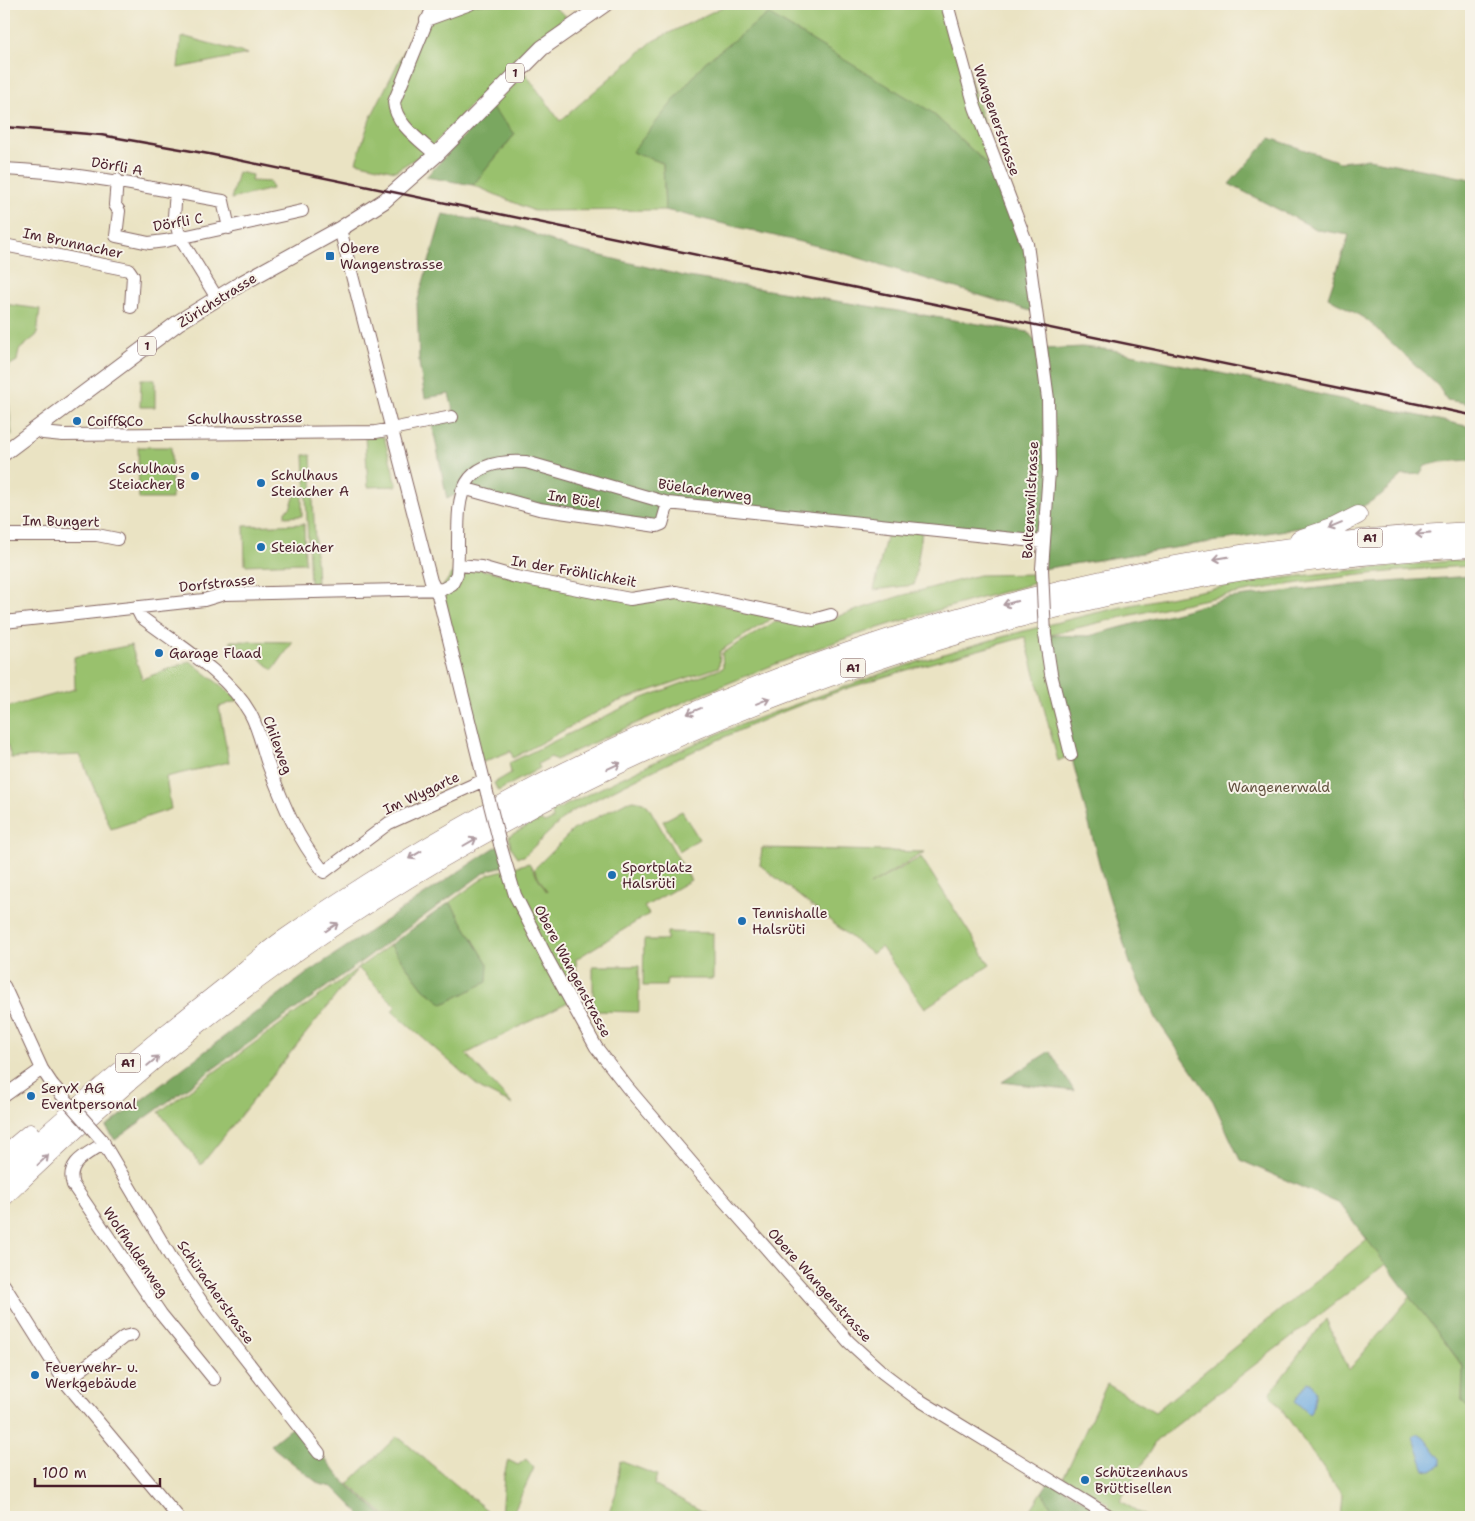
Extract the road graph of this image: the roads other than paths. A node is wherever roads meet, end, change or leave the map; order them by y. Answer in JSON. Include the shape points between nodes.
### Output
{"nodes":[{"id":1,"x":434,"y":4,"type":"edge"},
{"id":2,"x":470,"y":4,"type":"edge"},
{"id":3,"x":605,"y":4,"type":"edge"},
{"id":4,"x":948,"y":4,"type":"edge"},
{"id":5,"x":426,"y":20,"type":"junction"},
{"id":6,"x":436,"y":155,"type":"junction"},
{"id":7,"x":4,"y":169,"type":"edge"},
{"id":8,"x":117,"y":180,"type":"junction"},
{"id":9,"x":176,"y":192,"type":"junction"},
{"id":10,"x":302,"y":211,"type":"dead end"},
{"id":11,"x":229,"y":228,"type":"junction"},
{"id":12,"x":340,"y":229,"type":"junction"},
{"id":13,"x":180,"y":238,"type":"junction"},
{"id":14,"x":1027,"y":244,"type":"joint"},
{"id":15,"x":4,"y":245,"type":"edge"},
{"id":16,"x":217,"y":298,"type":"junction"},
{"id":17,"x":131,"y":307,"type":"dead end"},
{"id":18,"x":452,"y":417,"type":"dead end"},
{"id":19,"x":38,"y":428,"type":"junction"},
{"id":20,"x":392,"y":430,"type":"junction"},
{"id":21,"x":4,"y":453,"type":"edge"},
{"id":22,"x":462,"y":492,"type":"junction"},
{"id":23,"x":668,"y":503,"type":"junction"},
{"id":24,"x":1358,"y":515,"type":"dead end"},
{"id":25,"x":1471,"y":531,"type":"edge"},
{"id":26,"x":4,"y":535,"type":"edge"},
{"id":27,"x":117,"y":539,"type":"dead end"},
{"id":28,"x":1043,"y":542,"type":"junction"},
{"id":29,"x":1471,"y":548,"type":"edge"},
{"id":30,"x":1269,"y":550,"type":"junction"},
{"id":31,"x":458,"y":565,"type":"junction"},
{"id":32,"x":435,"y":589,"type":"junction"},
{"id":33,"x":136,"y":607,"type":"junction"},
{"id":34,"x":831,"y":614,"type":"dead end"},
{"id":35,"x":4,"y":622,"type":"edge"},
{"id":36,"x":1071,"y":755,"type":"dead end"},
{"id":37,"x":484,"y":780,"type":"junction"},
{"id":38,"x":324,"y":872,"type":"joint"},
{"id":39,"x":257,"y":959,"type":"junction"},
{"id":40,"x":4,"y":986,"type":"edge"},
{"id":41,"x":42,"y":1069,"type":"junction"},
{"id":42,"x":4,"y":1096,"type":"edge"},
{"id":43,"x":102,"y":1141,"type":"junction"},
{"id":44,"x":4,"y":1156,"type":"edge"},
{"id":45,"x":4,"y":1173,"type":"edge"},
{"id":46,"x":4,"y":1197,"type":"edge"},
{"id":47,"x":4,"y":1285,"type":"edge"},
{"id":48,"x":132,"y":1335,"type":"dead end"},
{"id":49,"x":214,"y":1380,"type":"dead end"},
{"id":50,"x":65,"y":1382,"type":"junction"},
{"id":51,"x":319,"y":1453,"type":"dead end"},
{"id":52,"x":178,"y":1517,"type":"edge"},
{"id":53,"x":1111,"y":1517,"type":"edge"}],
"edges":[{"from":1,"to":5,"type":"street"},
{"from":2,"to":5,"type":"street"},
{"from":3,"to":6,"type":"main road","number":"1","via":[[530,59]]},
{"from":4,"to":14,"type":"street","name":"Wangenerstrasse","via":[[974,107]]},
{"from":5,"to":6,"type":"street","via":[[394,102],[394,110]]},
{"from":6,"to":12,"type":"main road","name":"Zürichstrasse","number":"1","via":[[384,200]]},
{"from":7,"to":8,"type":"street","name":"Dörfli A"},
{"from":8,"to":9,"type":"street","name":"Dörfli A"},
{"from":8,"to":13,"type":"street","name":"Dörfli C","via":[[115,205],[119,211],[116,236],[149,242]]},
{"from":9,"to":11,"type":"street","name":"Dörfli A","via":[[223,201]]},
{"from":9,"to":13,"type":"street","via":[[174,216]]},
{"from":10,"to":11,"type":"street","name":"Dörfli C"},
{"from":11,"to":13,"type":"street","name":"Dörfli C"},
{"from":12,"to":16,"type":"main road","name":"Zürichstrasse","number":"1"},
{"from":12,"to":20,"type":"street","name":"Obere Wangenstrasse"},
{"from":13,"to":16,"type":"street"},
{"from":14,"to":28,"type":"street","name":"Baltenswilstrasse","via":[[1048,399],[1049,471]]},
{"from":15,"to":17,"type":"street","name":"Im Brunnacher","via":[[129,270],[133,276]]},
{"from":16,"to":19,"type":"main road","name":"Zürichstrasse","number":"1","via":[[90,387]]},
{"from":18,"to":20,"type":"street","name":"Schulhausstrasse"},
{"from":19,"to":20,"type":"street","name":"Schulhausstrasse","via":[[43,433],[63,435]]},
{"from":19,"to":21,"type":"main road","name":"Zürichstrasse","number":"1"},
{"from":20,"to":32,"type":"street","name":"Obere Wangenstrasse"},
{"from":22,"to":23,"type":"street","name":"Büelacherweg","via":[[467,482],[485,466],[510,461],[526,462]]},
{"from":22,"to":23,"type":"street","name":"Im Büel","via":[[470,490],[539,509],[658,526],[662,524]]},
{"from":22,"to":31,"type":"street"},
{"from":23,"to":28,"type":"street","name":"Büelacherweg"},
{"from":24,"to":30,"type":"highway","number":"A1","one_way":true},
{"from":25,"to":30,"type":"highway","number":"A1","one_way":true},
{"from":26,"to":27,"type":"street","name":"Im Bungert","via":[[97,535]]},
{"from":28,"to":36,"type":"street","name":"Baltenswilstrasse","bridge":true,"via":[[1045,636]]},
{"from":46,"to":29,"type":"highway","number":"A1","one_way":true,"via":[[158,1057],[342,920],[519,815],[683,734],[853,668],[966,632],[1088,601],[1272,567]]},
{"from":30,"to":39,"type":"highway","number":"A1","one_way":true,"via":[[1114,578],[980,611],[847,652],[727,697],[585,761],[470,822],[371,881]]},
{"from":31,"to":32,"type":"street","via":[[452,584]]},
{"from":31,"to":34,"type":"street","name":"In der Fröhlichkeit","via":[[481,566],[516,577],[630,599],[676,592],[813,620]]},
{"from":32,"to":33,"type":"street","name":"Dorfstrasse","via":[[224,594],[204,600]]},
{"from":32,"to":37,"type":"street","name":"Obere Wangenstrasse"},
{"from":33,"to":35,"type":"street","name":"Dorfstrasse"},
{"from":33,"to":38,"type":"street","name":"Chileweg","via":[[141,618],[200,661],[244,703],[296,832]]},
{"from":37,"to":38,"type":"street","name":"Im Wygarte","via":[[390,823]]},
{"from":37,"to":53,"type":"street","name":"Obere Wangenstrasse","bridge":true,"via":[[515,895],[596,1047],[707,1180],[849,1342],[883,1373],[916,1398]]},
{"from":39,"to":44,"type":"highway","via":[[216,985],[136,1045]]},
{"from":39,"to":45,"type":"highway","number":"A1","via":[[140,1052]]},
{"from":40,"to":41,"type":"street"},
{"from":41,"to":42,"type":"street"},
{"from":41,"to":43,"type":"street","name":"Schüracherstrasse","bridge":true},
{"from":43,"to":49,"type":"street","name":"Wolfhaldenweg","via":[[74,1164],[70,1177],[73,1185],[160,1314]]},
{"from":43,"to":51,"type":"street","name":"Schüracherstrasse","via":[[172,1259],[208,1311]]},
{"from":47,"to":50,"type":"street"},
{"from":48,"to":50,"type":"street","via":[[124,1337]]},
{"from":50,"to":52,"type":"street"}]}
